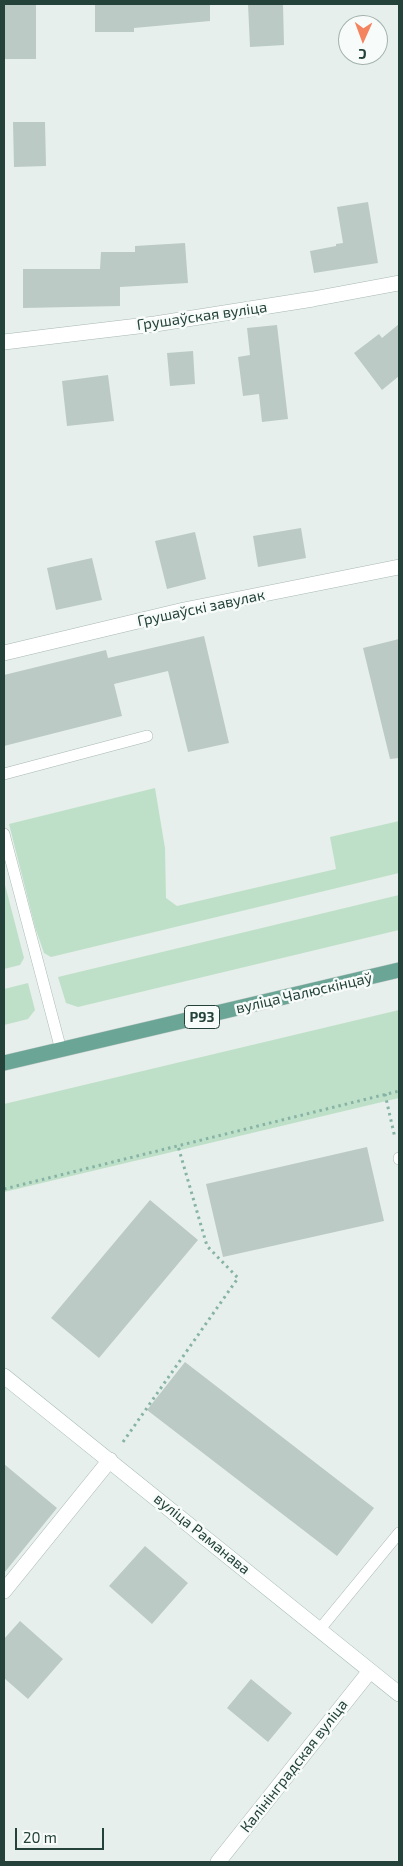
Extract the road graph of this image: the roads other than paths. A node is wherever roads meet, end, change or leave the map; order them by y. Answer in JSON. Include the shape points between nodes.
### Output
{"nodes":[{"id":1,"x":399,"y":283,"type":"edge"},
{"id":2,"x":4,"y":342,"type":"edge"},
{"id":3,"x":399,"y":567,"type":"edge"},
{"id":4,"x":4,"y":653,"type":"edge"},
{"id":5,"x":147,"y":736,"type":"dead end"},
{"id":6,"x":4,"y":774,"type":"edge"},
{"id":7,"x":4,"y":834,"type":"edge"},
{"id":8,"x":399,"y":970,"type":"edge"},
{"id":9,"x":61,"y":1050,"type":"junction"},
{"id":10,"x":4,"y":1063,"type":"edge"},
{"id":11,"x":4,"y":1376,"type":"edge"},
{"id":12,"x":110,"y":1460,"type":"junction"},
{"id":13,"x":399,"y":1533,"type":"edge"},
{"id":14,"x":4,"y":1591,"type":"edge"},
{"id":15,"x":320,"y":1629,"type":"junction"},
{"id":16,"x":370,"y":1671,"type":"junction"},
{"id":17,"x":399,"y":1694,"type":"edge"},
{"id":18,"x":218,"y":1862,"type":"edge"}],
"edges":[{"from":1,"to":2,"type":"street","name":"Грушаўская вуліца","via":[[155,324]]},
{"from":3,"to":4,"type":"street","name":"Грушаўскі завулак","via":[[184,610]]},
{"from":5,"to":6,"type":"lane"},
{"from":7,"to":9,"type":"lane"},
{"from":8,"to":9,"type":"main road","name":"вуліца Чалюскінцаў","number":"Р93"},
{"from":9,"to":10,"type":"main road","name":"вуліца Чалюскінцаў","number":"Р93"},
{"from":11,"to":12,"type":"street","name":"вуліца Раманава"},
{"from":12,"to":14,"type":"street"},
{"from":12,"to":15,"type":"street","name":"вуліца Раманава"},
{"from":13,"to":15,"type":"lane"},
{"from":15,"to":16,"type":"street","name":"вуліца Раманава"},
{"from":16,"to":17,"type":"street","name":"вуліца Раманава"},
{"from":16,"to":18,"type":"street","name":"Калінінградская вуліца"}]}
